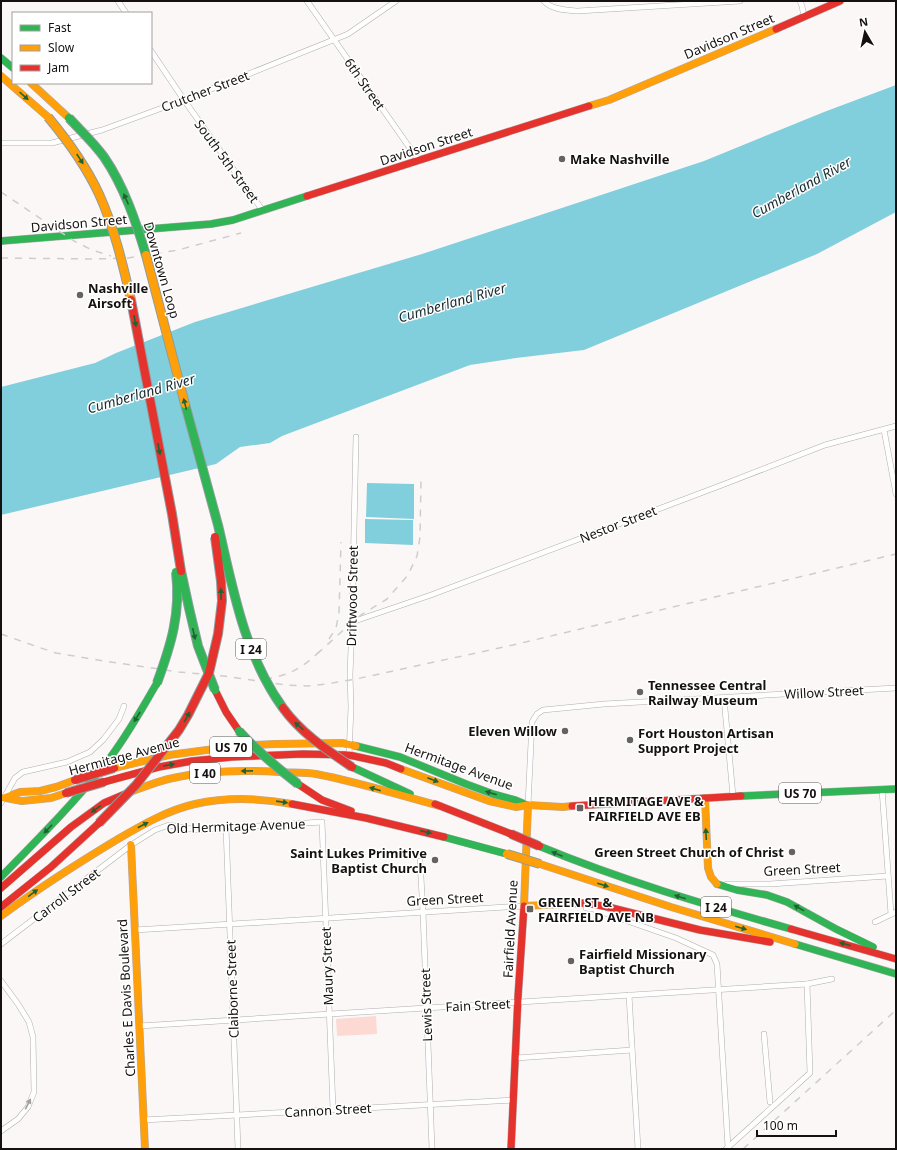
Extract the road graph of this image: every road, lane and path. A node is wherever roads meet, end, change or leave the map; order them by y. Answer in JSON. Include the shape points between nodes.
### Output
{"nodes":[{"id":1,"x":118,"y":1,"type":"edge"},
{"id":2,"x":307,"y":1,"type":"edge"},
{"id":3,"x":396,"y":1,"type":"edge"},
{"id":4,"x":544,"y":1,"type":"edge"},
{"id":5,"x":740,"y":1,"type":"edge"},
{"id":6,"x":800,"y":1,"type":"edge"},
{"id":7,"x":840,"y":1,"type":"edge"},
{"id":8,"x":125,"y":12,"type":"edge"},
{"id":9,"x":804,"y":17,"type":"junction"},
{"id":10,"x":335,"y":40,"type":"junction"},
{"id":11,"x":152,"y":52,"type":"edge"},
{"id":12,"x":1,"y":58,"type":"edge"},
{"id":13,"x":12,"y":67,"type":"edge"},
{"id":14,"x":1,"y":76,"type":"edge"},
{"id":15,"x":32,"y":84,"type":"edge"},
{"id":16,"x":184,"y":100,"type":"junction"},
{"id":17,"x":1,"y":143,"type":"edge"},
{"id":18,"x":419,"y":161,"type":"junction"},
{"id":19,"x":263,"y":211,"type":"junction"},
{"id":20,"x":1,"y":242,"type":"edge"},
{"id":21,"x":896,"y":426,"type":"edge"},
{"id":22,"x":884,"y":430,"type":"junction"},
{"id":23,"x":356,"y":436,"type":"dead end"},
{"id":24,"x":896,"y":494,"type":"edge"},
{"id":25,"x":210,"y":496,"type":"junction"},
{"id":26,"x":171,"y":513,"type":"junction"},
{"id":27,"x":352,"y":622,"type":"junction"},
{"id":28,"x":896,"y":688,"type":"edge"},
{"id":29,"x":724,"y":698,"type":"junction"},
{"id":30,"x":124,"y":706,"type":"dead end"},
{"id":31,"x":538,"y":712,"type":"joint"},
{"id":32,"x":349,"y":745,"type":"junction"},
{"id":33,"x":349,"y":755,"type":"junction"},
{"id":34,"x":882,"y":789,"type":"junction"},
{"id":35,"x":896,"y":789,"type":"edge"},
{"id":36,"x":733,"y":796,"type":"junction"},
{"id":37,"x":705,"y":798,"type":"junction"},
{"id":38,"x":2,"y":800,"type":"edge"},
{"id":39,"x":528,"y":805,"type":"junction"},
{"id":40,"x":440,"y":806,"type":"junction"},
{"id":41,"x":322,"y":822,"type":"joint"},
{"id":42,"x":388,"y":823,"type":"junction"},
{"id":43,"x":226,"y":828,"type":"junction"},
{"id":44,"x":131,"y":845,"type":"junction"},
{"id":45,"x":420,"y":861,"type":"dead end"},
{"id":46,"x":888,"y":876,"type":"junction"},
{"id":47,"x":1,"y":877,"type":"edge"},
{"id":48,"x":718,"y":884,"type":"junction"},
{"id":49,"x":1,"y":888,"type":"edge"},
{"id":50,"x":566,"y":904,"type":"junction"},
{"id":51,"x":524,"y":906,"type":"junction"},
{"id":52,"x":1,"y":907,"type":"edge"},
{"id":53,"x":423,"y":912,"type":"junction"},
{"id":54,"x":896,"y":912,"type":"edge"},
{"id":55,"x":890,"y":914,"type":"junction"},
{"id":56,"x":1,"y":916,"type":"edge"},
{"id":57,"x":325,"y":918,"type":"junction"},
{"id":58,"x":875,"y":922,"type":"dead end"},
{"id":59,"x":230,"y":924,"type":"junction"},
{"id":60,"x":135,"y":930,"type":"junction"},
{"id":61,"x":1,"y":944,"type":"edge"},
{"id":62,"x":812,"y":949,"type":"junction"},
{"id":63,"x":896,"y":958,"type":"edge"},
{"id":64,"x":896,"y":974,"type":"edge"},
{"id":65,"x":832,"y":979,"type":"dead end"},
{"id":66,"x":1,"y":981,"type":"edge"},
{"id":67,"x":807,"y":984,"type":"junction"},
{"id":68,"x":719,"y":990,"type":"junction"},
{"id":69,"x":629,"y":995,"type":"junction"},
{"id":70,"x":517,"y":1002,"type":"junction"},
{"id":71,"x":425,"y":1008,"type":"junction"},
{"id":72,"x":329,"y":1014,"type":"junction"},
{"id":73,"x":233,"y":1019,"type":"junction"},
{"id":74,"x":139,"y":1026,"type":"junction"},
{"id":75,"x":764,"y":1034,"type":"dead end"},
{"id":76,"x":632,"y":1050,"type":"junction"},
{"id":77,"x":516,"y":1058,"type":"junction"},
{"id":78,"x":513,"y":1100,"type":"junction"},
{"id":79,"x":770,"y":1102,"type":"dead end"},
{"id":80,"x":430,"y":1104,"type":"junction"},
{"id":81,"x":333,"y":1109,"type":"junction"},
{"id":82,"x":237,"y":1115,"type":"junction"},
{"id":83,"x":143,"y":1120,"type":"junction"},
{"id":84,"x":1,"y":1131,"type":"edge"},
{"id":85,"x":727,"y":1148,"type":"edge"},
{"id":86,"x":145,"y":1149,"type":"edge"},
{"id":87,"x":238,"y":1149,"type":"edge"},
{"id":88,"x":432,"y":1149,"type":"edge"},
{"id":89,"x":511,"y":1149,"type":"edge"},
{"id":90,"x":638,"y":1149,"type":"edge"}],
"edges":[{"from":1,"to":8,"type":"street"},
{"from":2,"to":10,"type":"street","name":"6th Street"},
{"from":3,"to":10,"type":"street","name":"Crutcher Street"},
{"from":4,"to":5,"type":"street","via":[[563,10],[578,11]]},
{"from":6,"to":9,"type":"street"},
{"from":7,"to":9,"type":"main road","name":"Davidson Street"},
{"from":9,"to":18,"type":"main road","name":"Davidson Street","via":[[609,100]]},
{"from":10,"to":16,"type":"street","name":"Crutcher Street"},
{"from":10,"to":18,"type":"street","name":"6th Street"},
{"from":11,"to":16,"type":"street","name":"South 5th Street"},
{"from":12,"to":13,"type":"main road"},
{"from":14,"to":26,"type":"main road","number":"I 24","one_way":true,"bridge":true,"via":[[48,117],[64,136],[81,160],[104,205],[133,310]]},
{"from":25,"to":15,"type":"main road","name":"Downtown Loop","number":"I 24","one_way":true,"bridge":true,"via":[[145,248],[133,215],[106,160],[69,118]]},
{"from":16,"to":17,"type":"street","name":"Crutcher Street","via":[[102,130],[52,143]]},
{"from":16,"to":19,"type":"street","name":"South 5th Street"},
{"from":18,"to":19,"type":"main road","name":"Davidson Street"},
{"from":19,"to":20,"type":"main road","name":"Davidson Street","via":[[211,224]]},
{"from":21,"to":22,"type":"street","name":"Nestor Street"},
{"from":22,"to":24,"type":"street"},
{"from":22,"to":27,"type":"street","name":"Nestor Street","via":[[825,445],[432,595]]},
{"from":23,"to":27,"type":"street","name":"Driftwood Street"},
{"from":40,"to":25,"type":"main road","number":"I 24","one_way":true,"bridge":true,"via":[[385,783],[324,749],[293,721],[276,699],[249,643]]},
{"from":52,"to":25,"type":"main road","one_way":true,"bridge":true,"via":[[51,867],[136,785],[188,715],[209,673],[222,601]]},
{"from":26,"to":42,"type":"main road","number":"I 24","one_way":true,"bridge":true,"via":[[196,640],[215,690],[239,731],[274,766],[322,800]]},
{"from":26,"to":47,"type":"main road","one_way":true,"bridge":true,"via":[[178,596],[172,642],[157,683],[107,762],[63,814]]},
{"from":27,"to":32,"type":"street","name":"Driftwood Street"},
{"from":28,"to":29,"type":"street","name":"Willow Street"},
{"from":29,"to":31,"type":"street","name":"Willow Street","via":[[604,704]]},
{"from":29,"to":36,"type":"street"},
{"from":30,"to":38,"type":"street","via":[[120,719],[90,752],[67,762],[23,772],[15,778]]},
{"from":31,"to":39,"type":"street","name":"Fairfield Avenue","via":[[532,722]]},
{"from":32,"to":33,"type":"street","name":"Driftwood Street"},
{"from":32,"to":38,"type":"main road","name":"Hermitage Avenue","number":"US 70","bridge":true,"via":[[305,743],[237,746],[169,755],[114,768],[56,787],[20,792]]},
{"from":39,"to":32,"type":"main road","name":"Hermitage Avenue","number":"US 70","one_way":true,"via":[[466,784],[400,757]]},
{"from":38,"to":33,"type":"main road","name":"Hermitage Avenue","number":"US 70","one_way":true,"bridge":true,"via":[[51,798],[159,767],[192,761],[279,754]]},
{"from":33,"to":39,"type":"main road","name":"Hermitage Avenue","number":"US 70","one_way":true,"via":[[386,763],[489,801],[516,807]]},
{"from":34,"to":35,"type":"main road","name":"Hermitage Avenue","number":"US 70"},
{"from":34,"to":36,"type":"main road","name":"Hermitage Avenue","number":"US 70"},
{"from":34,"to":46,"type":"street"},
{"from":36,"to":37,"type":"main road","name":"Hermitage Avenue","number":"US 70"},
{"from":37,"to":39,"type":"main road","name":"Hermitage Avenue","number":"US 70","via":[[563,807]]},
{"from":48,"to":37,"type":"main road","one_way":true,"via":[[708,870]]},
{"from":39,"to":51,"type":"main road","name":"Fairfield Avenue"},
{"from":40,"to":49,"type":"main road","number":"I 40","one_way":true,"via":[[314,774],[266,770],[223,771],[179,777],[148,785],[104,803],[71,826]]},
{"from":63,"to":40,"type":"main road","number":"I 24","one_way":true,"bridge":true,"via":[[649,887],[583,864]]},
{"from":41,"to":43,"type":"street","name":"Old Hermitage Avenue"},
{"from":41,"to":57,"type":"street","name":"Maury Street"},
{"from":56,"to":42,"type":"main road","number":"I 40","one_way":true,"via":[[91,855],[171,811],[194,804],[222,799],[252,798],[298,804]]},
{"from":42,"to":62,"type":"main road","number":"I 24","one_way":true,"bridge":true,"via":[[507,854]]},
{"from":43,"to":44,"type":"street","name":"Old Hermitage Avenue","via":[[196,830],[169,826],[155,830]]},
{"from":43,"to":59,"type":"street","name":"Claiborne Street"},
{"from":44,"to":60,"type":"main road","name":"Charles E Davis Boulevard"},
{"from":44,"to":61,"type":"street","name":"Carroll Street"},
{"from":45,"to":53,"type":"street","name":"Lewis Street"},
{"from":46,"to":48,"type":"street","name":"Green Street","via":[[770,884]]},
{"from":46,"to":55,"type":"street"},
{"from":63,"to":48,"type":"main road","one_way":true,"via":[[787,902]]},
{"from":50,"to":51,"type":"main road","name":"Green Street"},
{"from":50,"to":62,"type":"main road","via":[[584,903],[608,907],[700,930]]},
{"from":50,"to":68,"type":"street","name":"Green Street","via":[[593,909],[676,938],[713,955],[717,964]]},
{"from":51,"to":53,"type":"street","name":"Green Street"},
{"from":51,"to":70,"type":"main road","name":"Fairfield Avenue"},
{"from":53,"to":57,"type":"street","name":"Green Street"},
{"from":53,"to":71,"type":"street","name":"Lewis Street"},
{"from":54,"to":55,"type":"street"},
{"from":55,"to":58,"type":"street"},
{"from":57,"to":59,"type":"street","name":"Green Street"},
{"from":57,"to":72,"type":"street","name":"Maury Street"},
{"from":59,"to":60,"type":"street","name":"Green Street"},
{"from":59,"to":73,"type":"street","name":"Claiborne Street"},
{"from":60,"to":74,"type":"main road","name":"Charles E Davis Boulevard"},
{"from":62,"to":64,"type":"main road","number":"I 24"},
{"from":65,"to":67,"type":"street","name":"Fain Street"},
{"from":84,"to":66,"type":"street","one_way":true,"via":[[18,1119],[28,1107],[34,1092],[33,1037],[29,1022]]},
{"from":67,"to":68,"type":"street","name":"Fain Street"},
{"from":67,"to":85,"type":"street","via":[[810,1073]]},
{"from":68,"to":69,"type":"street","name":"Fain Street"},
{"from":68,"to":85,"type":"street"},
{"from":69,"to":70,"type":"street","name":"Fain Street"},
{"from":69,"to":76,"type":"street"},
{"from":70,"to":71,"type":"street","name":"Fain Street"},
{"from":70,"to":77,"type":"main road","name":"Fairfield Avenue"},
{"from":71,"to":72,"type":"street","name":"Fain Street"},
{"from":71,"to":80,"type":"street","name":"Lewis Street"},
{"from":72,"to":73,"type":"street","name":"Fain Street"},
{"from":72,"to":81,"type":"street","name":"Maury Street"},
{"from":73,"to":74,"type":"street","name":"Fain Street"},
{"from":73,"to":82,"type":"street","name":"Claiborne Street"},
{"from":74,"to":83,"type":"main road","name":"Charles E Davis Boulevard"},
{"from":75,"to":79,"type":"street"},
{"from":76,"to":77,"type":"street"},
{"from":76,"to":90,"type":"street"},
{"from":77,"to":78,"type":"main road","name":"Fairfield Avenue"},
{"from":78,"to":80,"type":"street","name":"Cannon Street"},
{"from":78,"to":89,"type":"main road","name":"Fairfield Avenue"},
{"from":80,"to":81,"type":"street","name":"Cannon Street"},
{"from":80,"to":88,"type":"street","name":"Lewis Street"},
{"from":81,"to":82,"type":"street","name":"Cannon Street"},
{"from":82,"to":83,"type":"street","name":"Cannon Street"},
{"from":82,"to":87,"type":"street","name":"Claiborne Street"},
{"from":83,"to":86,"type":"main road","name":"Charles E Davis Boulevard"}]}
